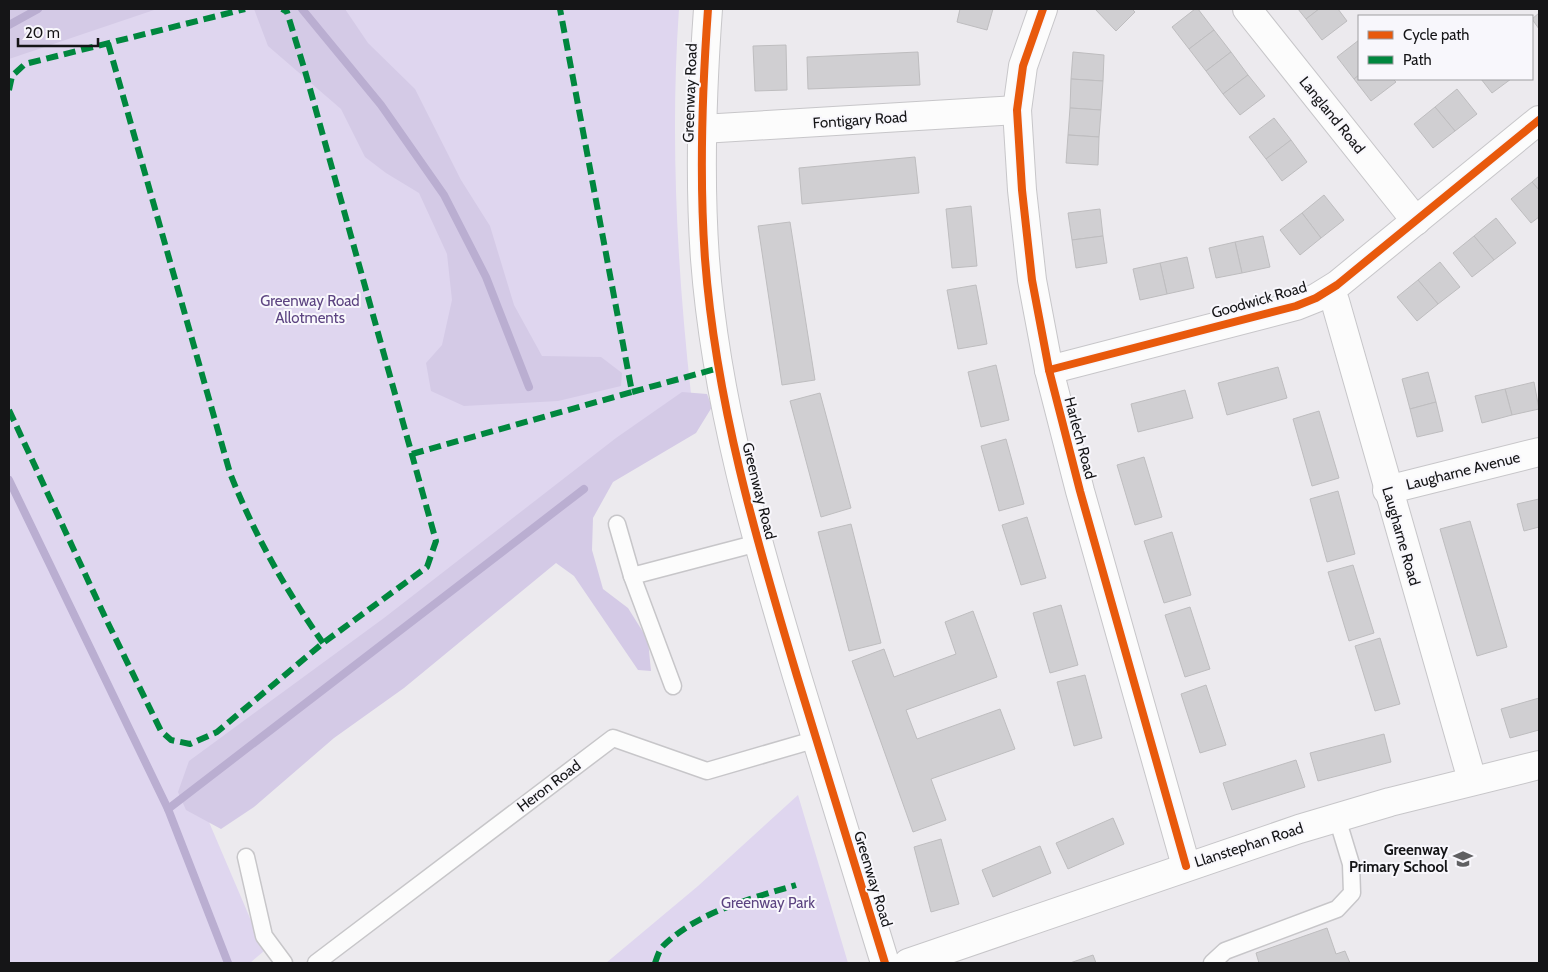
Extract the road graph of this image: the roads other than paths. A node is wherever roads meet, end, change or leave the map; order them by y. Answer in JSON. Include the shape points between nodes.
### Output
{"nodes":[{"id":1,"x":708,"y":9,"type":"edge"},
{"id":2,"x":1043,"y":9,"type":"edge"},
{"id":3,"x":1247,"y":9,"type":"edge"},
{"id":4,"x":1017,"y":110,"type":"junction"},
{"id":5,"x":1539,"y":120,"type":"edge"},
{"id":6,"x":702,"y":129,"type":"junction"},
{"id":7,"x":1416,"y":221,"type":"junction"},
{"id":8,"x":1328,"y":292,"type":"junction"},
{"id":9,"x":1049,"y":370,"type":"junction"},
{"id":10,"x":1539,"y":452,"type":"edge"},
{"id":11,"x":1388,"y":490,"type":"junction"},
{"id":12,"x":617,"y":524,"type":"dead end"},
{"id":13,"x":758,"y":543,"type":"junction"},
{"id":14,"x":632,"y":576,"type":"junction"},
{"id":15,"x":673,"y":686,"type":"dead end"},
{"id":16,"x":816,"y":739,"type":"junction"},
{"id":17,"x":1539,"y":765,"type":"edge"},
{"id":18,"x":1472,"y":780,"type":"junction"},
{"id":19,"x":1337,"y":818,"type":"junction"},
{"id":20,"x":246,"y":857,"type":"dead end"},
{"id":21,"x":1186,"y":866,"type":"junction"},
{"id":22,"x":284,"y":963,"type":"edge"},
{"id":23,"x":316,"y":963,"type":"edge"},
{"id":24,"x":885,"y":963,"type":"edge"},
{"id":25,"x":908,"y":963,"type":"edge"},
{"id":26,"x":1212,"y":963,"type":"edge"}],
"edges":[{"from":1,"to":6,"type":"street","name":"Greenway Road"},
{"from":2,"to":4,"type":"street","name":"Harlech Road","via":[[1023,66]]},
{"from":3,"to":7,"type":"street","name":"Langland Road"},
{"from":4,"to":6,"type":"street","name":"Fontigary Road"},
{"from":4,"to":9,"type":"street","name":"Harlech Road","via":[[1032,280]]},
{"from":5,"to":7,"type":"street","name":"Goodwick Road"},
{"from":6,"to":13,"type":"street","name":"Greenway Road","via":[[705,260],[716,350],[734,456]]},
{"from":7,"to":8,"type":"street","name":"Goodwick Road"},
{"from":8,"to":9,"type":"street","name":"Goodwick Road","via":[[1296,306]]},
{"from":8,"to":11,"type":"street","name":"Laugharne Road","via":[[1334,301]]},
{"from":9,"to":21,"type":"street","name":"Harlech Road","via":[[1106,586]]},
{"from":10,"to":11,"type":"street","name":"Laugharne Avenue"},
{"from":11,"to":18,"type":"street","name":"Laugharne Road"},
{"from":12,"to":14,"type":"lane"},
{"from":13,"to":14,"type":"lane"},
{"from":13,"to":16,"type":"street","name":"Greenway Road"},
{"from":14,"to":15,"type":"lane"},
{"from":16,"to":23,"type":"lane","name":"Heron Road","via":[[707,771],[613,738]]},
{"from":16,"to":24,"type":"street","name":"Greenway Road"},
{"from":17,"to":18,"type":"street","name":"Llanstephan Road"},
{"from":18,"to":19,"type":"street","name":"Llanstephan Road"},
{"from":19,"to":21,"type":"street","name":"Llanstephan Road"},
{"from":19,"to":26,"type":"lane","via":[[1351,864],[1352,893],[1337,909],[1225,951]]},
{"from":20,"to":22,"type":"lane","via":[[264,936]]},
{"from":21,"to":25,"type":"street","name":"Llanstephan Road"}]}
